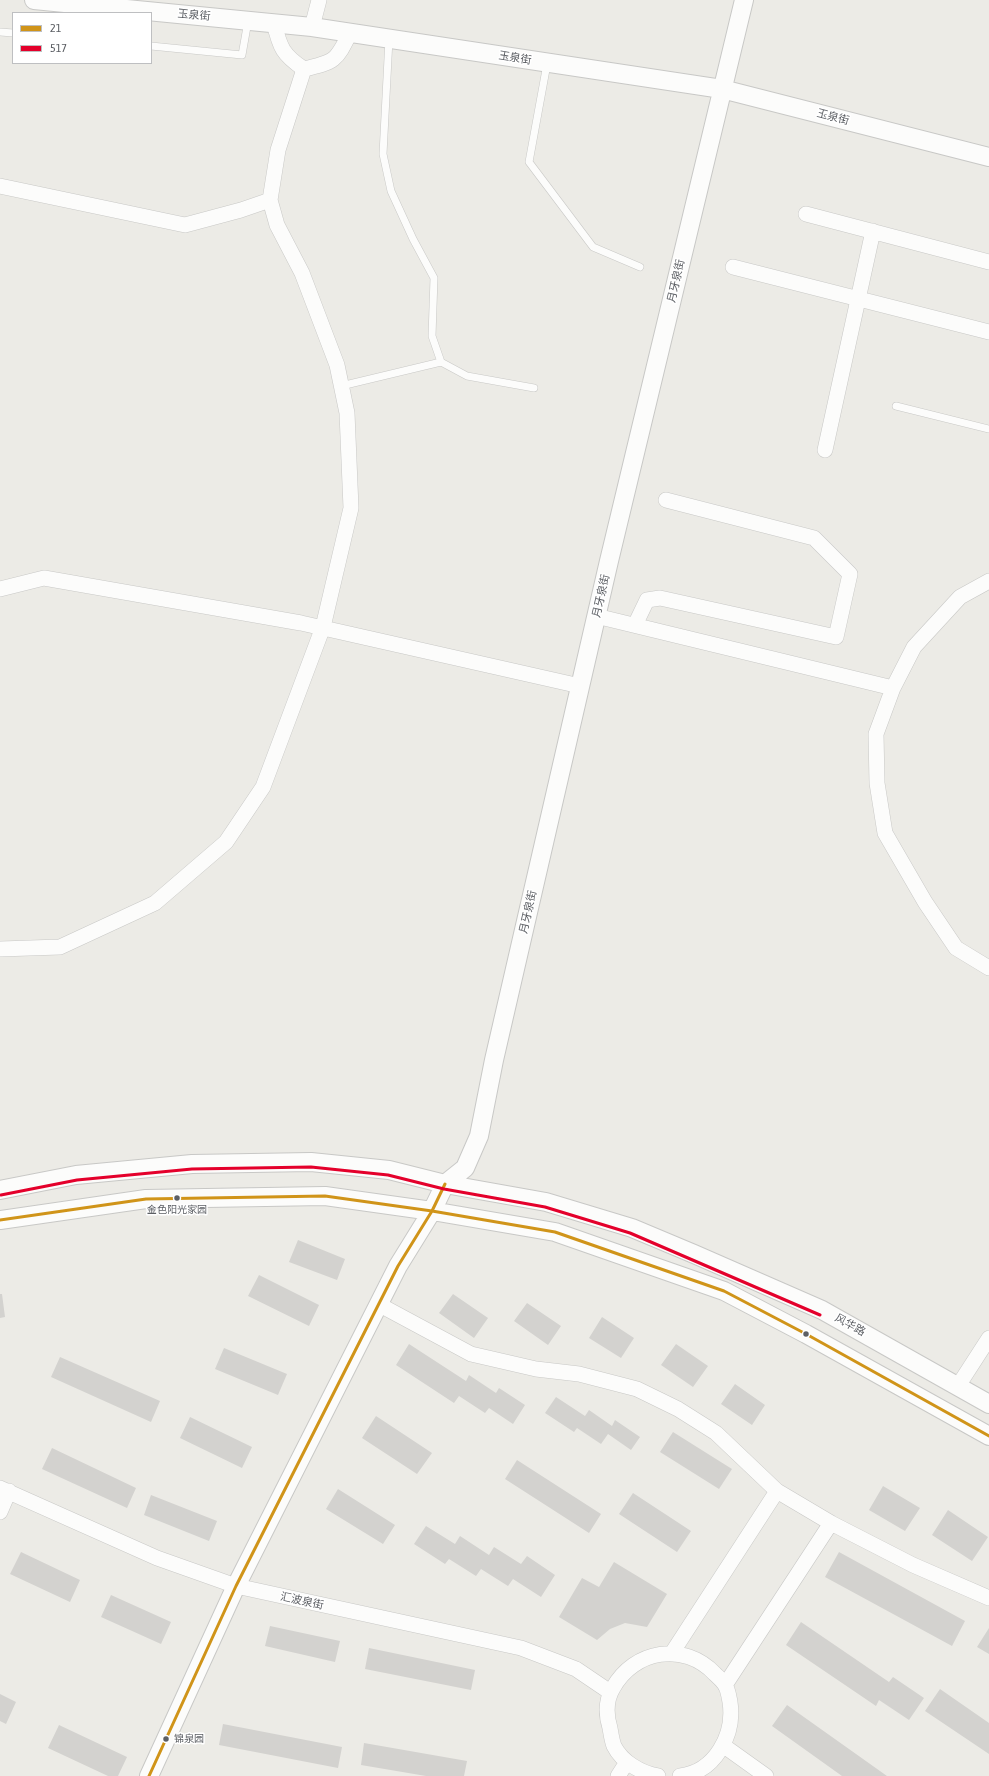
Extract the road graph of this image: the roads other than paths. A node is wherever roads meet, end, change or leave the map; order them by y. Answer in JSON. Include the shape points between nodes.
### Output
{"nodes":[{"id":1,"x":34,"y":0,"type":"edge"},
{"id":2,"x":319,"y":0,"type":"edge"},
{"id":3,"x":744,"y":0,"type":"edge"},
{"id":4,"x":248,"y":20,"type":"junction"},
{"id":5,"x":274,"y":23,"type":"junction"},
{"id":6,"x":312,"y":27,"type":"junction"},
{"id":7,"x":0,"y":32,"type":"edge"},
{"id":8,"x":350,"y":32,"type":"junction"},
{"id":9,"x":12,"y":33,"type":"edge"},
{"id":10,"x":389,"y":39,"type":"junction"},
{"id":11,"x":152,"y":46,"type":"edge"},
{"id":12,"x":547,"y":62,"type":"junction"},
{"id":13,"x":304,"y":69,"type":"junction"},
{"id":14,"x":722,"y":89,"type":"junction"},
{"id":15,"x":989,"y":157,"type":"edge"},
{"id":16,"x":0,"y":186,"type":"edge"},
{"id":17,"x":270,"y":200,"type":"junction"},
{"id":18,"x":806,"y":214,"type":"dead end"},
{"id":19,"x":873,"y":231,"type":"junction"},
{"id":20,"x":989,"y":262,"type":"edge"},
{"id":21,"x":640,"y":267,"type":"dead end"},
{"id":22,"x":733,"y":267,"type":"dead end"},
{"id":23,"x":858,"y":299,"type":"junction"},
{"id":24,"x":989,"y":332,"type":"edge"},
{"id":25,"x":441,"y":362,"type":"junction"},
{"id":26,"x":341,"y":386,"type":"junction"},
{"id":27,"x":534,"y":388,"type":"dead end"},
{"id":28,"x":896,"y":406,"type":"dead end"},
{"id":29,"x":989,"y":429,"type":"edge"},
{"id":30,"x":825,"y":450,"type":"dead end"},
{"id":31,"x":666,"y":500,"type":"dead end"},
{"id":32,"x":989,"y":581,"type":"edge"},
{"id":33,"x":0,"y":589,"type":"edge"},
{"id":34,"x":596,"y":616,"type":"junction"},
{"id":35,"x":635,"y":625,"type":"junction"},
{"id":36,"x":323,"y":627,"type":"junction"},
{"id":37,"x":580,"y":686,"type":"junction"},
{"id":38,"x":893,"y":688,"type":"junction"},
{"id":39,"x":0,"y":949,"type":"edge"},
{"id":40,"x":989,"y":968,"type":"edge"},
{"id":41,"x":445,"y":1184,"type":"junction"},
{"id":42,"x":0,"y":1190,"type":"edge"},
{"id":43,"x":432,"y":1211,"type":"junction"},
{"id":44,"x":0,"y":1220,"type":"edge"},
{"id":45,"x":632,"y":1228,"type":"junction"},
{"id":46,"x":623,"y":1256,"type":"junction"},
{"id":47,"x":378,"y":1304,"type":"junction"},
{"id":48,"x":989,"y":1338,"type":"edge"},
{"id":49,"x":958,"y":1386,"type":"junction"},
{"id":50,"x":989,"y":1404,"type":"edge"},
{"id":51,"x":989,"y":1436,"type":"edge"},
{"id":52,"x":5,"y":1490,"type":"edge"},
{"id":53,"x":777,"y":1491,"type":"junction"},
{"id":54,"x":0,"y":1512,"type":"edge"},
{"id":55,"x":831,"y":1523,"type":"junction"},
{"id":56,"x":236,"y":1586,"type":"junction"},
{"id":57,"x":989,"y":1598,"type":"edge"},
{"id":58,"x":672,"y":1653,"type":"junction"},
{"id":59,"x":725,"y":1685,"type":"junction"},
{"id":60,"x":610,"y":1692,"type":"junction"},
{"id":61,"x":724,"y":1746,"type":"junction"},
{"id":62,"x":627,"y":1762,"type":"junction"},
{"id":63,"x":149,"y":1776,"type":"edge"},
{"id":64,"x":618,"y":1776,"type":"edge"},
{"id":65,"x":658,"y":1776,"type":"edge"},
{"id":66,"x":680,"y":1776,"type":"edge"},
{"id":67,"x":766,"y":1776,"type":"edge"}],
"edges":[{"from":1,"to":4,"type":"street","name":"玉泉街"},
{"from":2,"to":6,"type":"street"},
{"from":3,"to":14,"type":"street","name":"月牙泉街"},
{"from":4,"to":5,"type":"street","name":"玉泉街"},
{"from":4,"to":11,"type":"lane","via":[[242,55]]},
{"from":5,"to":6,"type":"street","name":"玉泉街"},
{"from":5,"to":13,"type":"street","via":[[279,42],[289,59]]},
{"from":6,"to":8,"type":"street","name":"玉泉街"},
{"from":7,"to":9,"type":"lane"},
{"from":8,"to":10,"type":"street","name":"玉泉街"},
{"from":8,"to":13,"type":"street","via":[[340,53],[328,64]]},
{"from":10,"to":12,"type":"street","name":"玉泉街"},
{"from":10,"to":25,"type":"lane","via":[[383,154],[391,191],[434,278],[432,336]]},
{"from":12,"to":14,"type":"street","name":"玉泉街"},
{"from":12,"to":21,"type":"lane","via":[[529,162],[593,247]]},
{"from":13,"to":17,"type":"street","via":[[278,150]]},
{"from":14,"to":15,"type":"street","name":"玉泉街"},
{"from":14,"to":34,"type":"street","name":"月牙泉街"},
{"from":16,"to":17,"type":"street","via":[[185,225]]},
{"from":17,"to":26,"type":"street","via":[[277,225],[302,273],[336,365]]},
{"from":18,"to":19,"type":"street"},
{"from":19,"to":20,"type":"street"},
{"from":19,"to":23,"type":"street"},
{"from":22,"to":23,"type":"street"},
{"from":23,"to":24,"type":"street"},
{"from":23,"to":30,"type":"street"},
{"from":25,"to":26,"type":"lane"},
{"from":25,"to":27,"type":"lane","via":[[467,376]]},
{"from":26,"to":36,"type":"street","via":[[347,413],[351,508]]},
{"from":28,"to":29,"type":"lane"},
{"from":31,"to":35,"type":"street","via":[[814,538],[850,574],[836,637],[660,598],[647,600]]},
{"from":32,"to":38,"type":"street","via":[[960,597],[914,647]]},
{"from":33,"to":36,"type":"street","via":[[44,578]]},
{"from":34,"to":35,"type":"street"},
{"from":34,"to":37,"type":"street","name":"月牙泉街"},
{"from":35,"to":38,"type":"street"},
{"from":36,"to":37,"type":"street"},
{"from":36,"to":39,"type":"street","via":[[263,787],[226,842],[155,903],[60,947]]},
{"from":37,"to":41,"type":"street","name":"月牙泉街","via":[[479,1136],[465,1168]]},
{"from":38,"to":40,"type":"street","via":[[876,734],[877,783],[885,833],[925,902],[956,948]]},
{"from":41,"to":42,"type":"street","name":"风华路","via":[[388,1170],[311,1162],[184,1164],[76,1175]]},
{"from":41,"to":43,"type":"street"},
{"from":41,"to":45,"type":"street","name":"风华路","via":[[546,1202]]},
{"from":43,"to":44,"type":"street","via":[[325,1196],[146,1199]]},
{"from":43,"to":46,"type":"street","via":[[555,1232]]},
{"from":43,"to":47,"type":"street"},
{"from":45,"to":46,"type":"street","via":[[620,1239]]},
{"from":45,"to":49,"type":"street","name":"风华路","via":[[822,1310]]},
{"from":46,"to":51,"type":"street","via":[[724,1291]]},
{"from":47,"to":53,"type":"street","via":[[471,1354],[536,1369],[579,1374],[637,1389],[678,1409],[716,1433]]},
{"from":47,"to":56,"type":"street"},
{"from":48,"to":49,"type":"street"},
{"from":49,"to":50,"type":"street","name":"风华路"},
{"from":52,"to":54,"type":"street"},
{"from":52,"to":56,"type":"street","name":"汇波泉街","via":[[157,1558]]},
{"from":53,"to":55,"type":"street"},
{"from":53,"to":58,"type":"street"},
{"from":55,"to":57,"type":"street","via":[[913,1565]]},
{"from":55,"to":59,"type":"street"},
{"from":56,"to":60,"type":"street","name":"汇波泉街","via":[[521,1648],[576,1669]]},
{"from":56,"to":63,"type":"street"},
{"from":58,"to":59,"type":"street","via":[[693,1658],[710,1668]]},
{"from":58,"to":60,"type":"street","via":[[652,1655],[631,1665],[619,1677]]},
{"from":59,"to":61,"type":"street","via":[[731,1712],[730,1730]]},
{"from":60,"to":62,"type":"street","via":[[606,1714],[614,1746]]},
{"from":61,"to":66,"type":"street","via":[[714,1759],[700,1769]]},
{"from":61,"to":67,"type":"street"},
{"from":62,"to":64,"type":"street"},
{"from":62,"to":65,"type":"street","via":[[638,1770]]}]}
